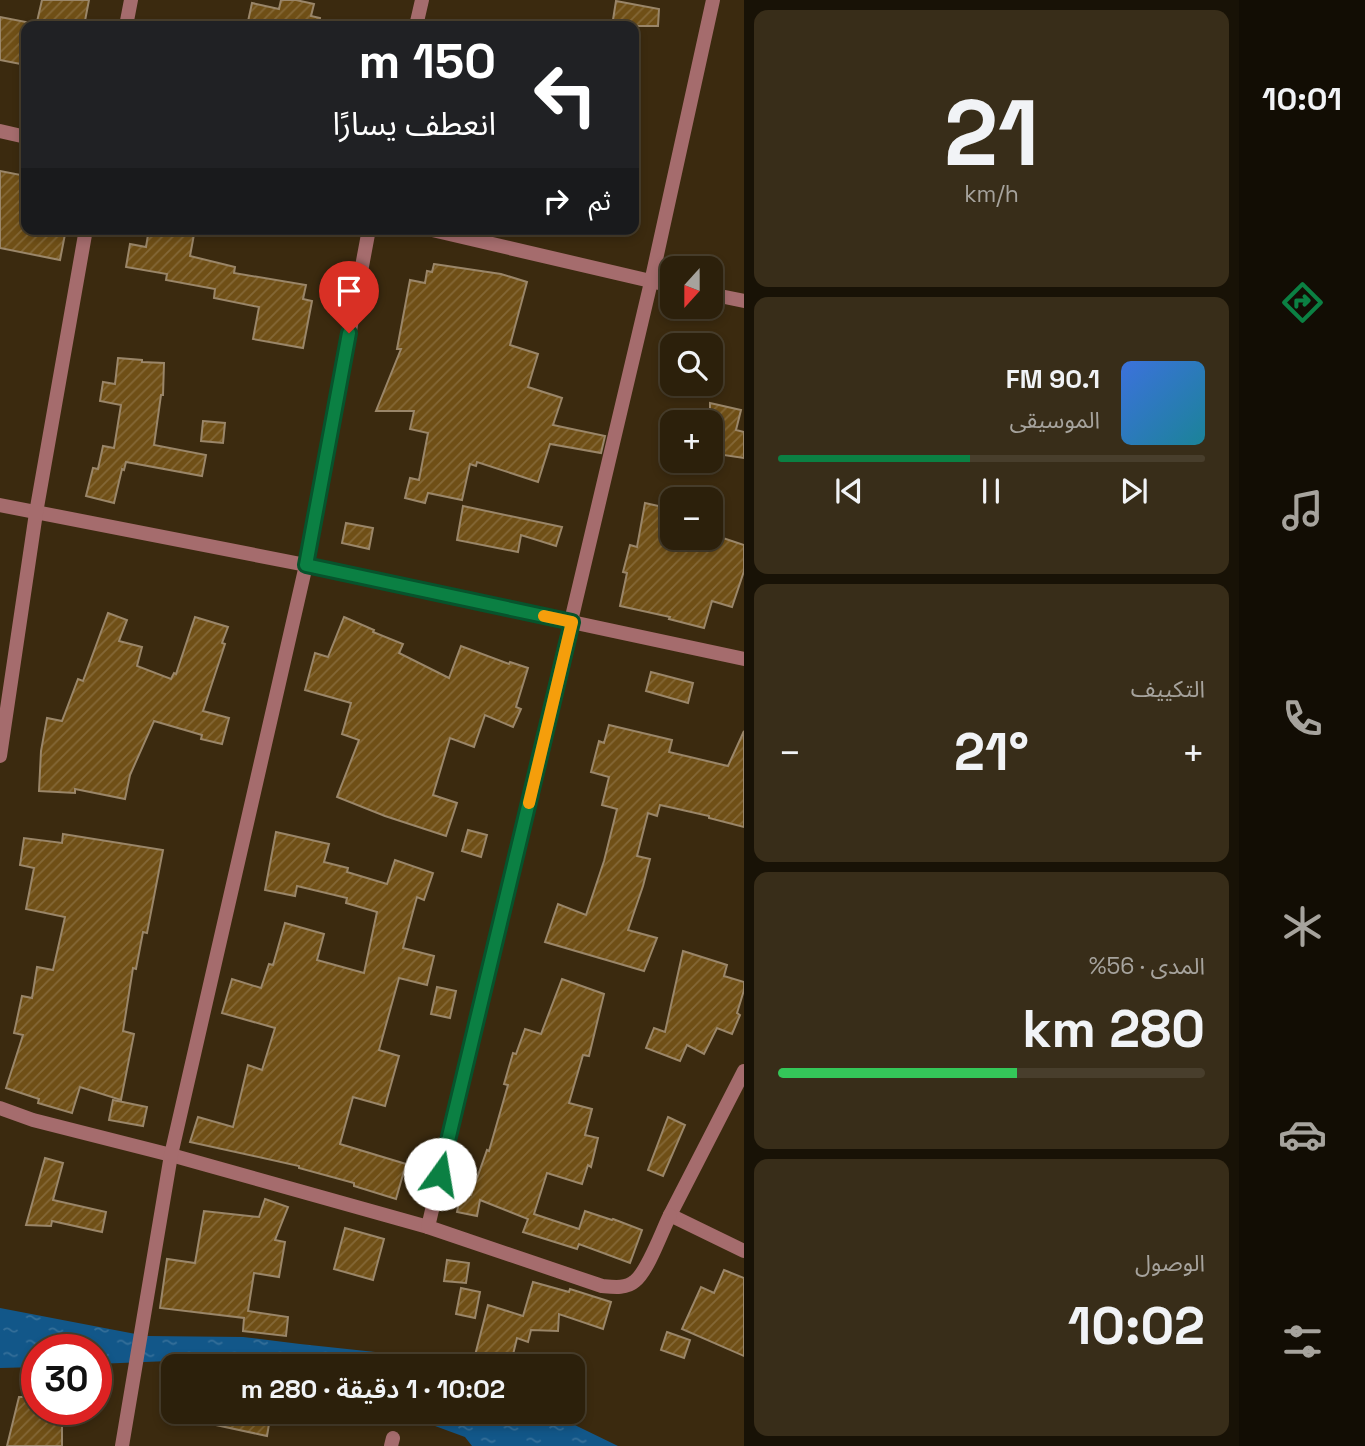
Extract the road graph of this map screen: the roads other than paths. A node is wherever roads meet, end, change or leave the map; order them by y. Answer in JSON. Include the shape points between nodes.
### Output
{"nodes":[{"id":1,"x":131,"y":0,"type":"edge"},
{"id":2,"x":422,"y":0,"type":"edge"},
{"id":3,"x":713,"y":0,"type":"edge"},
{"id":4,"x":126,"y":21,"type":"edge"},
{"id":5,"x":417,"y":21,"type":"edge"},
{"id":6,"x":0,"y":131,"type":"edge"},
{"id":7,"x":21,"y":136,"type":"edge"},
{"id":8,"x":85,"y":235,"type":"edge"},
{"id":9,"x":368,"y":235,"type":"edge"},
{"id":10,"x":453,"y":235,"type":"edge"},
{"id":11,"x":651,"y":282,"type":"junction"},
{"id":12,"x":660,"y":284,"type":"edge"},
{"id":13,"x":723,"y":297,"type":"edge"},
{"id":14,"x":744,"y":302,"type":"edge"},
{"id":15,"x":0,"y":505,"type":"edge"},
{"id":16,"x":36,"y":513,"type":"junction"},
{"id":17,"x":306,"y":565,"type":"junction"},
{"id":18,"x":572,"y":622,"type":"junction"},
{"id":19,"x":744,"y":659,"type":"edge"},
{"id":20,"x":0,"y":756,"type":"edge"},
{"id":21,"x":744,"y":1071,"type":"edge"},
{"id":22,"x":0,"y":1108,"type":"edge"},
{"id":23,"x":171,"y":1155,"type":"junction"},
{"id":24,"x":670,"y":1215,"type":"junction"},
{"id":25,"x":428,"y":1227,"type":"junction"},
{"id":26,"x":744,"y":1251,"type":"edge"},
{"id":27,"x":121,"y":1446,"type":"edge"}],
"edges":[{"from":1,"to":4,"type":"street"},
{"from":2,"to":5,"type":"street"},
{"from":3,"to":11,"type":"street"},
{"from":6,"to":7,"type":"street"},
{"from":8,"to":16,"type":"street"},
{"from":9,"to":17,"type":"street"},
{"from":10,"to":11,"type":"street"},
{"from":11,"to":12,"type":"street"},
{"from":11,"to":18,"type":"street"},
{"from":13,"to":14,"type":"street"},
{"from":15,"to":16,"type":"street"},
{"from":16,"to":17,"type":"street"},
{"from":16,"to":20,"type":"street"},
{"from":17,"to":18,"type":"street"},
{"from":17,"to":23,"type":"street"},
{"from":18,"to":19,"type":"street"},
{"from":18,"to":25,"type":"street"},
{"from":21,"to":24,"type":"street"},
{"from":22,"to":23,"type":"street"},
{"from":23,"to":25,"type":"street"},
{"from":23,"to":27,"type":"street"},
{"from":24,"to":25,"type":"street","via":[[643,1272],[635,1282],[617,1288]]},
{"from":24,"to":26,"type":"street"}]}
